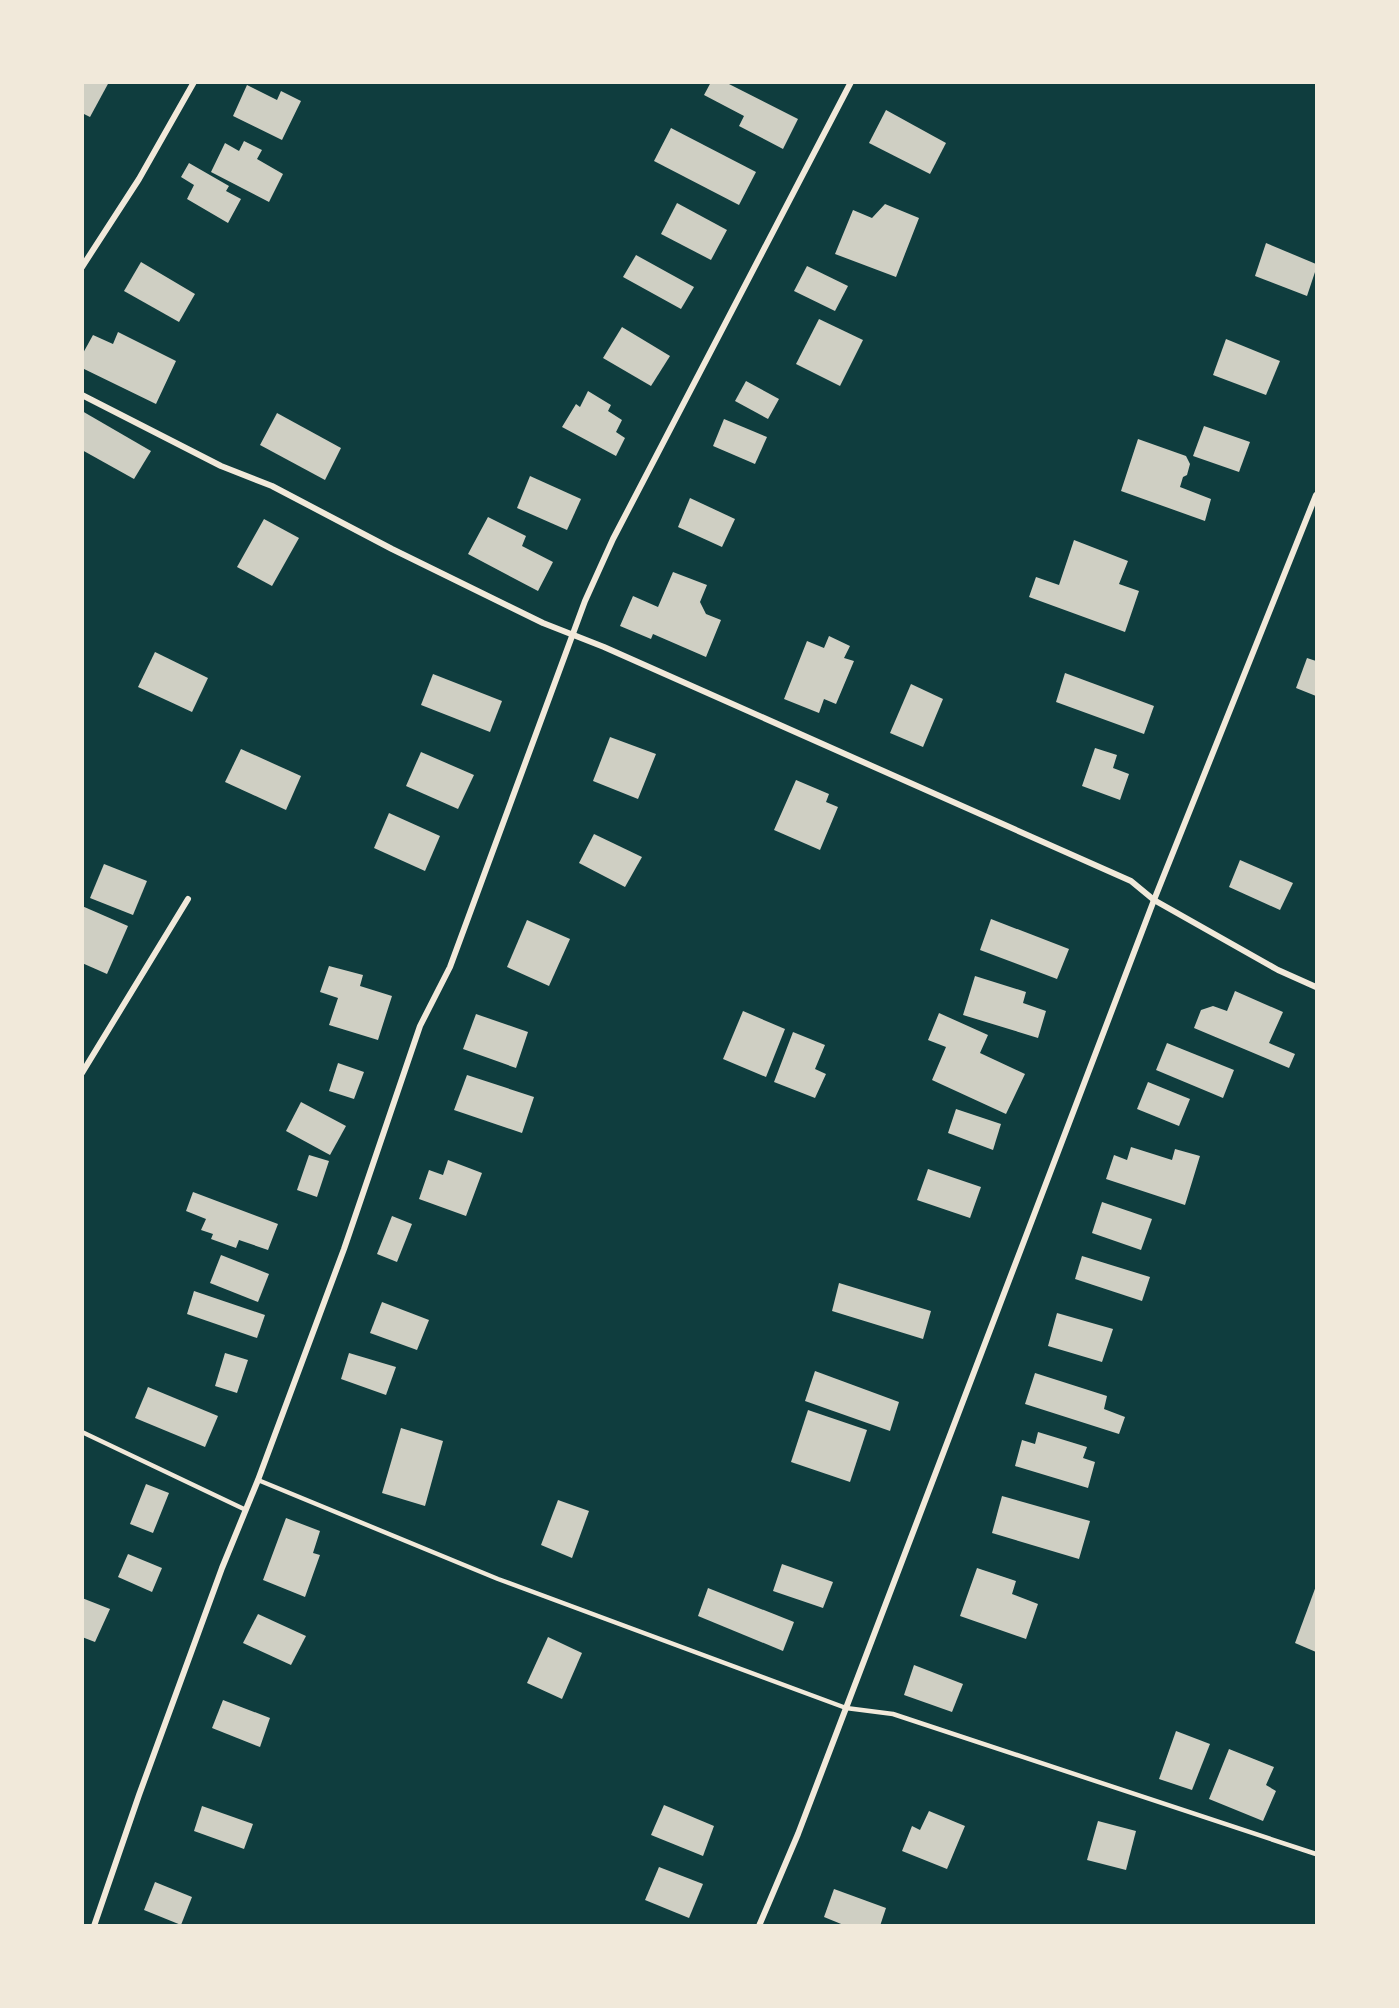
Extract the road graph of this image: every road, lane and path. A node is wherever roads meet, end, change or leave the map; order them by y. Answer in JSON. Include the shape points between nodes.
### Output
{"nodes":[{"id":1,"x":194,"y":82,"type":"edge"},
{"id":2,"x":851,"y":82,"type":"edge"},
{"id":3,"x":82,"y":267,"type":"edge"},
{"id":4,"x":82,"y":395,"type":"edge"},
{"id":5,"x":1317,"y":495,"type":"edge"},
{"id":6,"x":573,"y":635,"type":"junction"},
{"id":7,"x":188,"y":899,"type":"dead end"},
{"id":8,"x":1155,"y":900,"type":"junction"},
{"id":9,"x":1317,"y":987,"type":"edge"},
{"id":10,"x":82,"y":1073,"type":"edge"},
{"id":11,"x":82,"y":1432,"type":"edge"},
{"id":12,"x":258,"y":1480,"type":"junction"},
{"id":13,"x":246,"y":1510,"type":"junction"},
{"id":14,"x":846,"y":1708,"type":"junction"},
{"id":15,"x":1317,"y":1854,"type":"edge"},
{"id":16,"x":94,"y":1926,"type":"edge"},
{"id":17,"x":759,"y":1926,"type":"edge"}],
"edges":[{"from":1,"to":3,"type":"street","via":[[139,179]]},
{"from":2,"to":6,"type":"street","via":[[613,539]]},
{"from":4,"to":6,"type":"street"},
{"from":5,"to":8,"type":"street"},
{"from":6,"to":8,"type":"street","via":[[1131,881]]},
{"from":6,"to":12,"type":"street","via":[[450,967],[420,1026],[344,1250]]},
{"from":7,"to":10,"type":"street"},
{"from":8,"to":9,"type":"street","via":[[1278,970]]},
{"from":8,"to":14,"type":"street"},
{"from":11,"to":13,"type":"lane"},
{"from":12,"to":13,"type":"street"},
{"from":12,"to":14,"type":"lane","via":[[498,1579]]},
{"from":13,"to":16,"type":"street","via":[[162,1730]]},
{"from":14,"to":15,"type":"lane","via":[[893,1714]]},
{"from":14,"to":17,"type":"street"}]}
